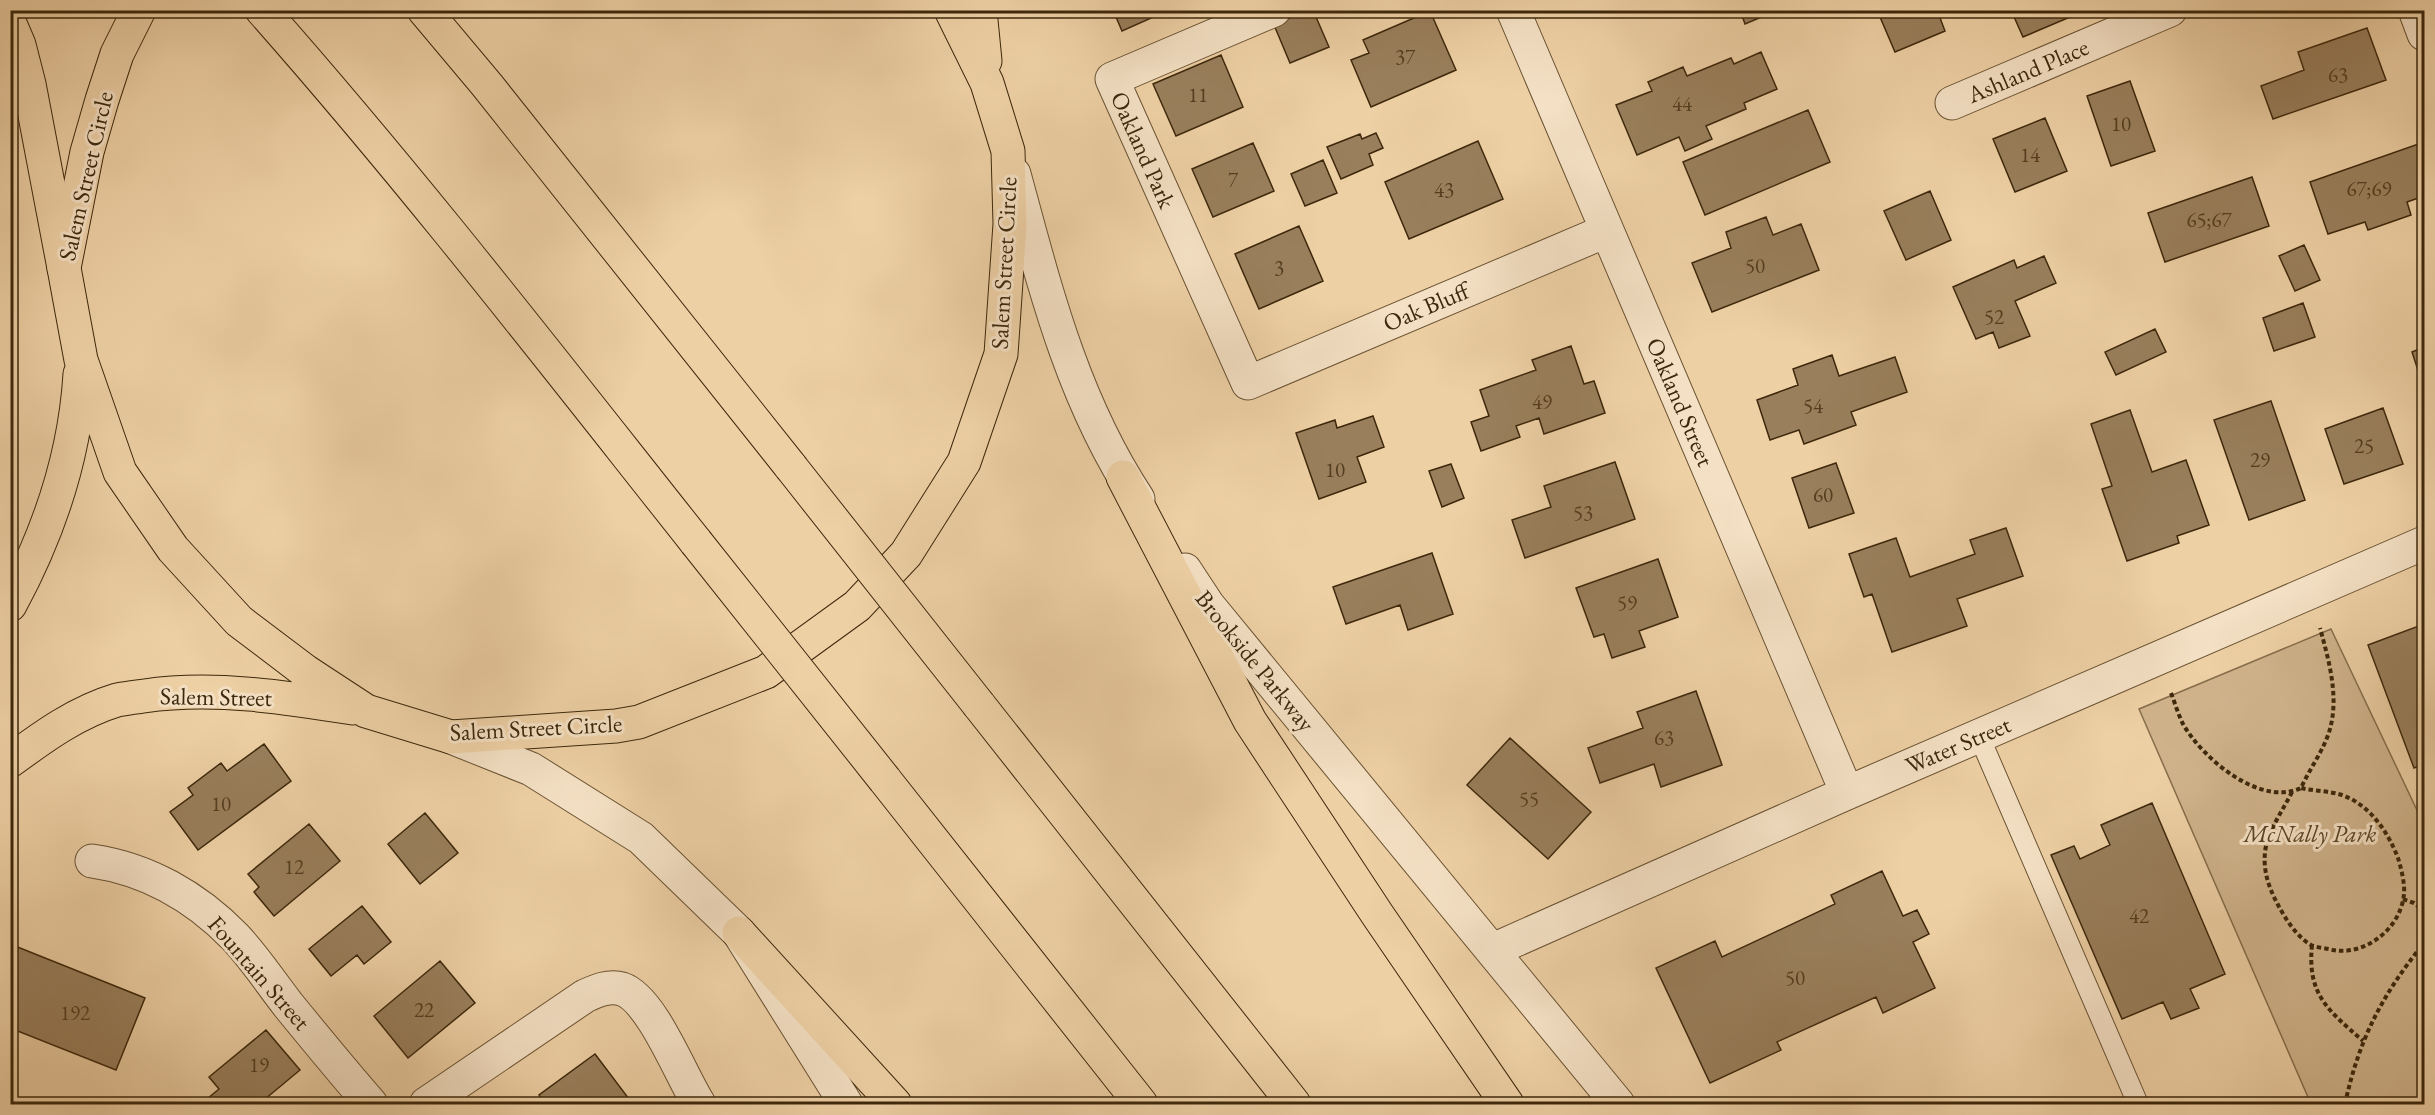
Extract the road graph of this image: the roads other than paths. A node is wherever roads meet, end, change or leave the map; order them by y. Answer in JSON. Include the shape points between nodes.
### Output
{"nodes":[{"id":1,"x":139,"y":10,"type":"edge"},
{"id":2,"x":262,"y":10,"type":"edge"},
{"id":3,"x":424,"y":10,"type":"edge"},
{"id":4,"x":951,"y":10,"type":"edge"},
{"id":5,"x":980,"y":10,"type":"edge"},
{"id":6,"x":1275,"y":10,"type":"edge"},
{"id":7,"x":1513,"y":10,"type":"edge"},
{"id":8,"x":2170,"y":10,"type":"edge"},
{"id":9,"x":2415,"y":10,"type":"edge"},
{"id":10,"x":10,"y":24,"type":"edge"},
{"id":11,"x":2424,"y":34,"type":"edge"},
{"id":12,"x":987,"y":83,"type":"junction"},
{"id":13,"x":1952,"y":102,"type":"dead end"},
{"id":14,"x":1008,"y":151,"type":"junction"},
{"id":15,"x":1606,"y":231,"type":"junction"},
{"id":16,"x":64,"y":268,"type":"junction"},
{"id":17,"x":81,"y":360,"type":"junction"},
{"id":18,"x":1247,"y":381,"type":"joint"},
{"id":19,"x":1123,"y":477,"type":"junction"},
{"id":20,"x":2424,"y":543,"type":"edge"},
{"id":21,"x":10,"y":605,"type":"edge"},
{"id":22,"x":366,"y":711,"type":"junction"},
{"id":23,"x":1979,"y":736,"type":"junction"},
{"id":24,"x":451,"y":737,"type":"junction"},
{"id":25,"x":10,"y":761,"type":"edge"},
{"id":26,"x":1846,"y":793,"type":"junction"},
{"id":27,"x":92,"y":861,"type":"dead end"},
{"id":28,"x":739,"y":933,"type":"junction"},
{"id":29,"x":1493,"y":951,"type":"junction"},
{"id":30,"x":371,"y":1104,"type":"edge"},
{"id":31,"x":426,"y":1104,"type":"edge"},
{"id":32,"x":699,"y":1104,"type":"edge"},
{"id":33,"x":846,"y":1104,"type":"edge"},
{"id":34,"x":895,"y":1104,"type":"edge"},
{"id":35,"x":1141,"y":1104,"type":"edge"},
{"id":36,"x":1294,"y":1104,"type":"edge"},
{"id":37,"x":1507,"y":1104,"type":"edge"},
{"id":38,"x":1618,"y":1104,"type":"edge"},
{"id":39,"x":2138,"y":1104,"type":"edge"}],
"edges":[{"from":1,"to":16,"type":"main road","name":"Salem Street Circle","via":[[117,54],[93,131]]},
{"from":2,"to":35,"type":"main road","bridge":true,"via":[[468,255]]},
{"from":3,"to":36,"type":"main road","bridge":true},
{"from":4,"to":12,"type":"main road","name":"Salem Street Circle"},
{"from":5,"to":12,"type":"main road"},
{"from":6,"to":18,"type":"street","name":"Oakland Park","via":[[1112,79]]},
{"from":7,"to":15,"type":"street","name":"Oakland Street"},
{"from":8,"to":13,"type":"street","name":"Ashland Place"},
{"from":9,"to":11,"type":"street"},
{"from":10,"to":16,"type":"main road","via":[[29,84]]},
{"from":12,"to":14,"type":"main road","name":"Salem Street Circle"},
{"from":14,"to":19,"type":"street","name":"Brookside Parkway","via":[[1053,315],[1092,418]]},
{"from":14,"to":24,"type":"main road","name":"Salem Street Circle","via":[[1010,224],[1001,354],[964,462],[906,554],[857,606],[766,672],[639,722]]},
{"from":15,"to":18,"type":"street","name":"Oak Bluff"},
{"from":15,"to":26,"type":"street","name":"Oakland Street"},
{"from":16,"to":17,"type":"main road","name":"Salem Street Circle"},
{"from":17,"to":21,"type":"main road","via":[[71,450],[44,534]]},
{"from":17,"to":22,"type":"main road","name":"Salem Street Circle","via":[[120,472],[173,549],[239,621]]},
{"from":19,"to":29,"type":"street","name":"Brookside Parkway","via":[[1208,605]]},
{"from":19,"to":37,"type":"main road","via":[[1250,721]]},
{"from":20,"to":23,"type":"street","name":"Water Street"},
{"from":22,"to":24,"type":"main road","name":"Salem Street Circle"},
{"from":22,"to":25,"type":"main road","name":"Salem Street","via":[[310,701],[177,691],[118,700],[60,724]]},
{"from":23,"to":26,"type":"street","name":"Water Street"},
{"from":23,"to":39,"type":"lane"},
{"from":24,"to":28,"type":"street","via":[[531,769],[641,838]]},
{"from":26,"to":29,"type":"street","name":"Water Street"},
{"from":27,"to":30,"type":"street","name":"Fountain Street","via":[[119,865],[165,884],[195,902],[235,938]]},
{"from":28,"to":33,"type":"street"},
{"from":28,"to":34,"type":"main road"},
{"from":29,"to":38,"type":"street","name":"Brookside Parkway"},
{"from":31,"to":32,"type":"street","via":[[573,1004],[602,990],[623,989],[652,1017]]}]}
